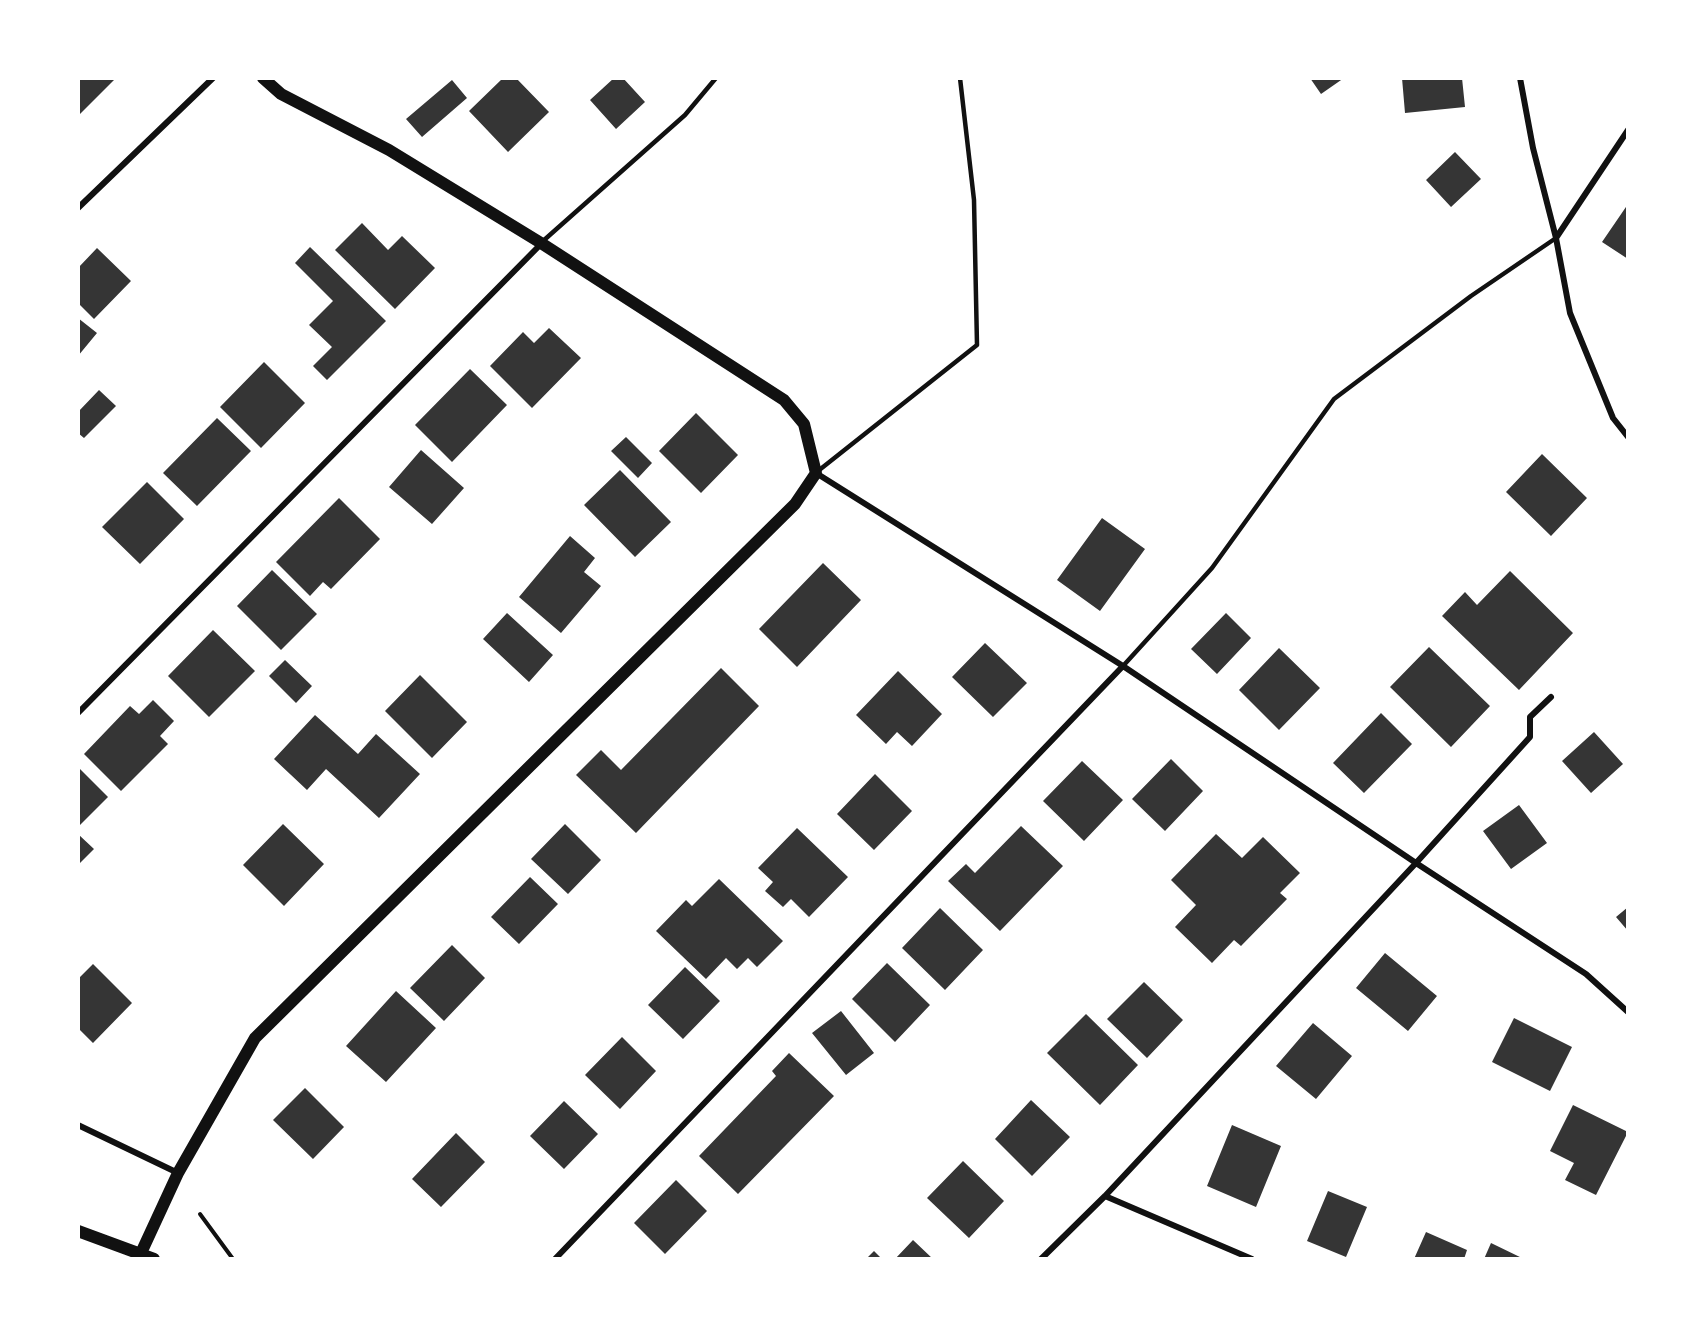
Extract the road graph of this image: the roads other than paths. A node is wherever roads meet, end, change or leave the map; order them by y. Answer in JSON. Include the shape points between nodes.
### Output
{"nodes":[{"id":1,"x":213,"y":78,"type":"edge"},
{"id":2,"x":263,"y":78,"type":"edge"},
{"id":3,"x":716,"y":78,"type":"edge"},
{"id":4,"x":960,"y":78,"type":"edge"},
{"id":5,"x":1520,"y":78,"type":"edge"},
{"id":6,"x":1628,"y":130,"type":"edge"},
{"id":7,"x":78,"y":208,"type":"edge"},
{"id":8,"x":1556,"y":238,"type":"junction"},
{"id":9,"x":541,"y":243,"type":"junction"},
{"id":10,"x":1628,"y":436,"type":"edge"},
{"id":11,"x":816,"y":473,"type":"junction"},
{"id":12,"x":1123,"y":666,"type":"junction"},
{"id":13,"x":1551,"y":697,"type":"dead end"},
{"id":14,"x":78,"y":713,"type":"edge"},
{"id":15,"x":1416,"y":863,"type":"junction"},
{"id":16,"x":1628,"y":1012,"type":"edge"},
{"id":17,"x":78,"y":1125,"type":"edge"},
{"id":18,"x":178,"y":1173,"type":"junction"},
{"id":19,"x":1105,"y":1196,"type":"junction"},
{"id":20,"x":78,"y":1231,"type":"edge"},
{"id":21,"x":141,"y":1253,"type":"junction"},
{"id":22,"x":154,"y":1259,"type":"edge"},
{"id":23,"x":555,"y":1259,"type":"edge"},
{"id":24,"x":1041,"y":1259,"type":"edge"},
{"id":25,"x":1252,"y":1259,"type":"edge"}],
"edges":[{"from":1,"to":7,"type":"street"},
{"from":2,"to":9,"type":"main road","via":[[281,94],[389,150]]},
{"from":3,"to":9,"type":"lane","via":[[685,115]]},
{"from":4,"to":11,"type":"lane","via":[[974,200],[977,345]]},
{"from":5,"to":8,"type":"street"},
{"from":6,"to":8,"type":"street"},
{"from":8,"to":10,"type":"street","via":[[1570,314],[1613,418]]},
{"from":8,"to":12,"type":"lane","via":[[1334,399],[1212,568]]},
{"from":9,"to":11,"type":"main road","via":[[784,400],[804,424]]},
{"from":9,"to":14,"type":"street"},
{"from":11,"to":12,"type":"street"},
{"from":11,"to":18,"type":"main road","via":[[795,504],[255,1038]]},
{"from":12,"to":15,"type":"street"},
{"from":12,"to":23,"type":"street"},
{"from":13,"to":15,"type":"street","via":[[1530,717],[1530,737]]},
{"from":15,"to":16,"type":"street","via":[[1586,974]]},
{"from":15,"to":19,"type":"street"},
{"from":17,"to":18,"type":"street"},
{"from":18,"to":21,"type":"main road"},
{"from":19,"to":24,"type":"street"},
{"from":19,"to":25,"type":"street"},
{"from":20,"to":21,"type":"main road"},
{"from":21,"to":22,"type":"main road"}]}
